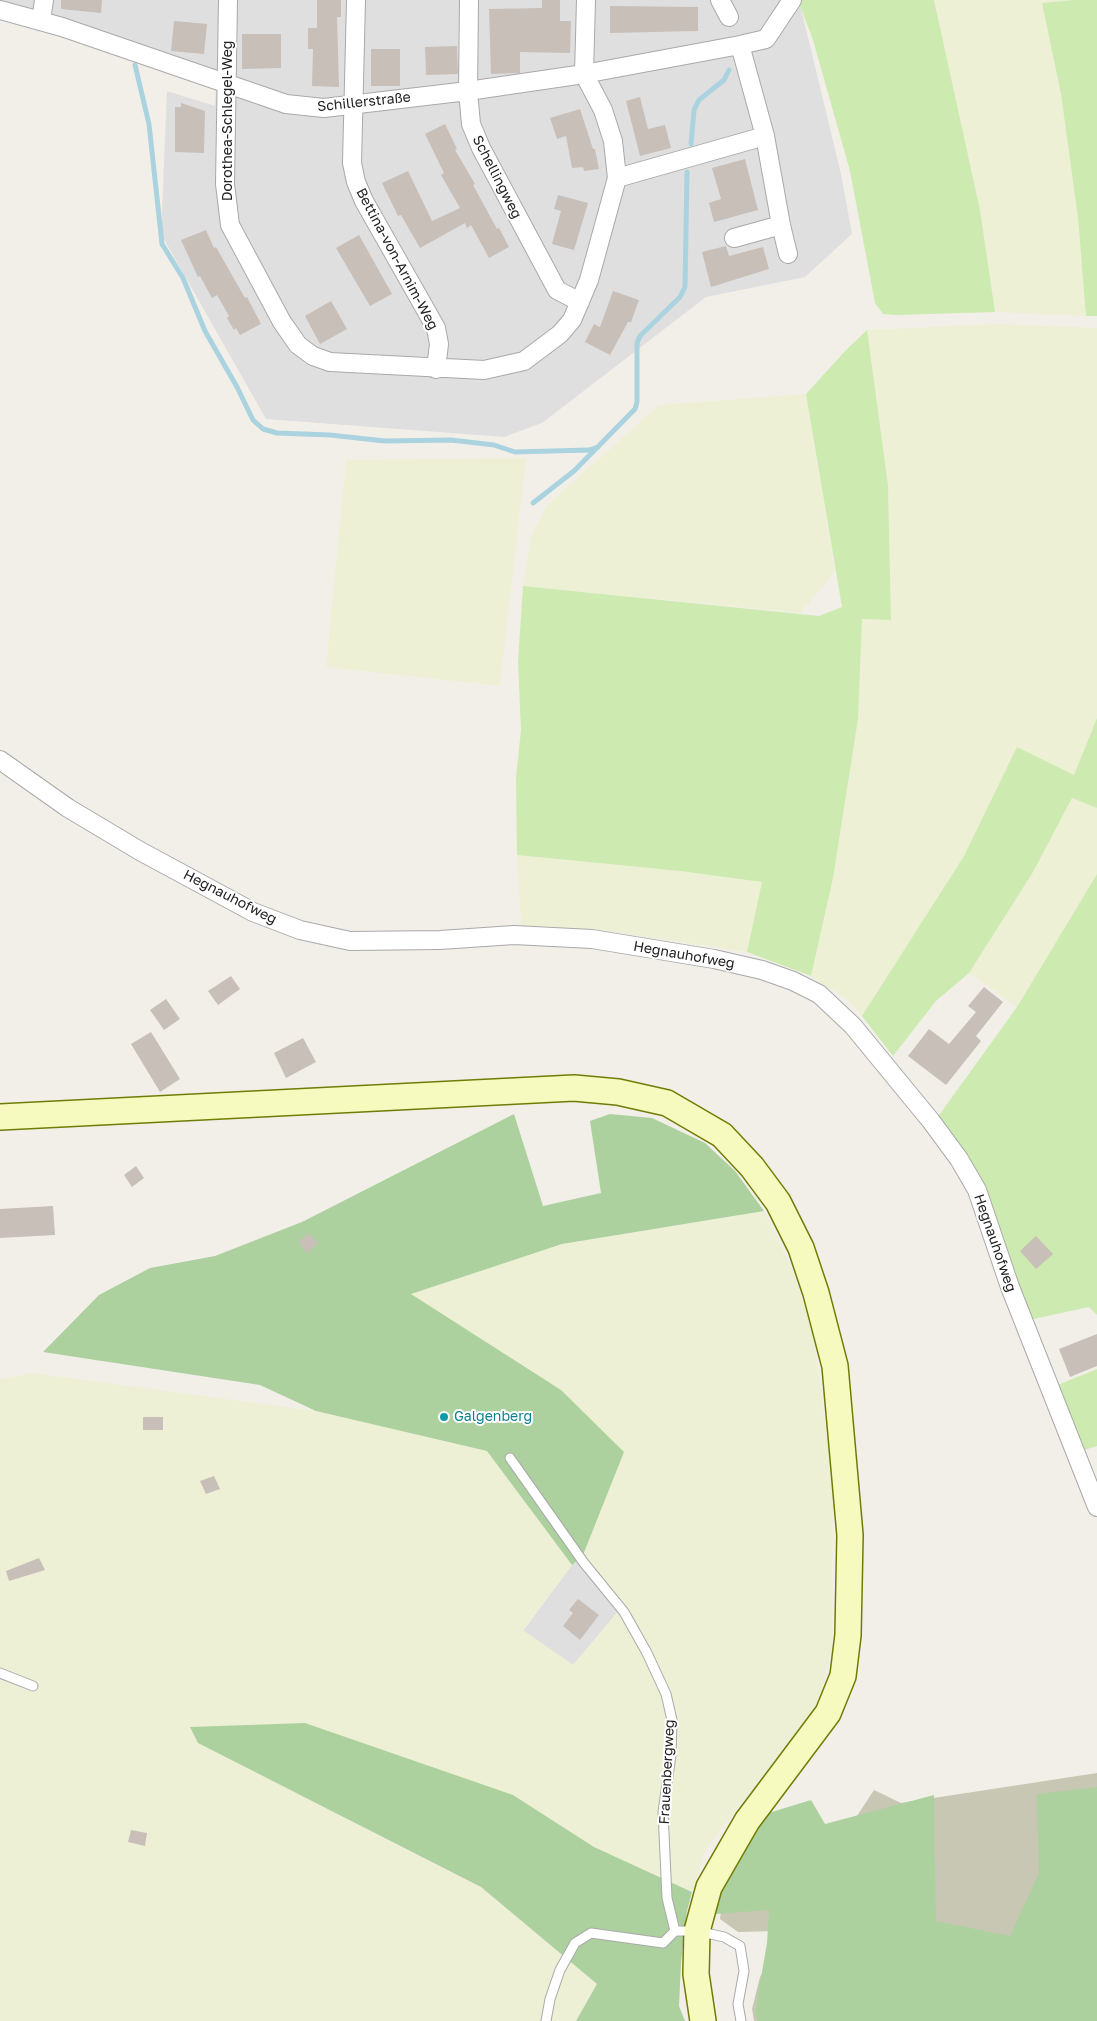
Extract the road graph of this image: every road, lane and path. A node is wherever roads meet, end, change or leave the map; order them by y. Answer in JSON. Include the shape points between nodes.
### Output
{"nodes":[{"id":1,"x":44,"y":0,"type":"edge"},
{"id":2,"x":228,"y":0,"type":"edge"},
{"id":3,"x":356,"y":0,"type":"edge"},
{"id":4,"x":469,"y":0,"type":"edge"},
{"id":5,"x":586,"y":0,"type":"edge"},
{"id":6,"x":720,"y":0,"type":"edge"},
{"id":7,"x":792,"y":0,"type":"edge"},
{"id":8,"x":0,"y":10,"type":"edge"},
{"id":9,"x":729,"y":17,"type":"dead end"},
{"id":10,"x":42,"y":21,"type":"junction"},
{"id":11,"x":740,"y":45,"type":"junction"},
{"id":12,"x":584,"y":74,"type":"junction"},
{"id":13,"x":227,"y":84,"type":"junction"},
{"id":14,"x":468,"y":91,"type":"junction"},
{"id":15,"x":353,"y":104,"type":"junction"},
{"id":16,"x":765,"y":136,"type":"junction"},
{"id":17,"x":617,"y":178,"type":"junction"},
{"id":18,"x":781,"y":225,"type":"junction"},
{"id":19,"x":734,"y":238,"type":"dead end"},
{"id":20,"x":788,"y":254,"type":"dead end"},
{"id":21,"x":580,"y":302,"type":"junction"},
{"id":22,"x":436,"y":369,"type":"junction"},
{"id":23,"x":0,"y":760,"type":"edge"},
{"id":24,"x":0,"y":1117,"type":"edge"},
{"id":25,"x":510,"y":1458,"type":"dead end"},
{"id":26,"x":1097,"y":1507,"type":"edge"},
{"id":27,"x":0,"y":1672,"type":"edge"},
{"id":28,"x":33,"y":1686,"type":"dead end"},
{"id":29,"x":686,"y":1931,"type":"junction"},
{"id":30,"x":546,"y":2021,"type":"edge"},
{"id":31,"x":703,"y":2021,"type":"edge"},
{"id":32,"x":741,"y":2021,"type":"edge"}],
"edges":[{"from":1,"to":10,"type":"street"},
{"from":2,"to":13,"type":"street","name":"Dorothea-Schlegel-Weg"},
{"from":3,"to":15,"type":"street","name":"Bettina-von-Arnim-Weg"},
{"from":4,"to":14,"type":"street","name":"Schellingweg"},
{"from":5,"to":12,"type":"street"},
{"from":6,"to":9,"type":"street"},
{"from":7,"to":11,"type":"street","name":"Schillerstraße","via":[[766,39]]},
{"from":8,"to":10,"type":"street","name":"Schillerstraße"},
{"from":10,"to":13,"type":"street","name":"Schillerstraße"},
{"from":11,"to":12,"type":"street","name":"Schillerstraße"},
{"from":11,"to":16,"type":"street"},
{"from":12,"to":14,"type":"street","name":"Schillerstraße"},
{"from":12,"to":17,"type":"street","via":[[603,110],[613,140]]},
{"from":13,"to":15,"type":"street","name":"Schillerstraße","via":[[286,104],[324,108]]},
{"from":13,"to":22,"type":"street","name":"Dorothea-Schlegel-Weg","via":[[226,184],[230,225],[282,322],[298,345],[313,356],[330,362]]},
{"from":14,"to":15,"type":"street","name":"Schillerstraße"},
{"from":14,"to":21,"type":"street","name":"Schellingweg","via":[[471,124],[480,148],[557,290]]},
{"from":15,"to":22,"type":"street","name":"Bettina-von-Arnim-Weg","via":[[352,163],[356,182],[436,328],[439,344]]},
{"from":16,"to":17,"type":"street"},
{"from":16,"to":18,"type":"street"},
{"from":17,"to":21,"type":"street","name":"Dorothea-Schlegel-Weg"},
{"from":18,"to":19,"type":"street"},
{"from":18,"to":20,"type":"street"},
{"from":21,"to":22,"type":"street","name":"Dorothea-Schlegel-Weg","via":[[572,320],[560,334],[524,361],[484,370]]},
{"from":23,"to":26,"type":"street","name":"Hegnauhofweg","via":[[68,808],[140,851],[253,912],[300,930],[350,941],[514,935],[592,939],[762,970],[819,994],[853,1026],[931,1121],[978,1190],[1010,1287]]},
{"from":24,"to":29,"type":"main road","via":[[574,1088],[618,1092],[667,1103],[722,1135],[752,1167],[778,1202],[801,1248],[835,1366],[850,1535],[848,1635],[843,1676],[828,1713],[747,1821]]},
{"from":25,"to":29,"type":"lane","name":"Frauenbergweg","via":[[584,1563],[624,1612],[666,1694],[672,1720],[663,1812],[667,1898]]},
{"from":27,"to":28,"type":"lane"},
{"from":29,"to":30,"type":"lane","via":[[663,1943],[591,1933],[575,1943],[560,1970]]},
{"from":29,"to":31,"type":"main road"},
{"from":29,"to":32,"type":"lane","via":[[724,1937],[740,1946],[744,1971],[738,2004]]}]}
